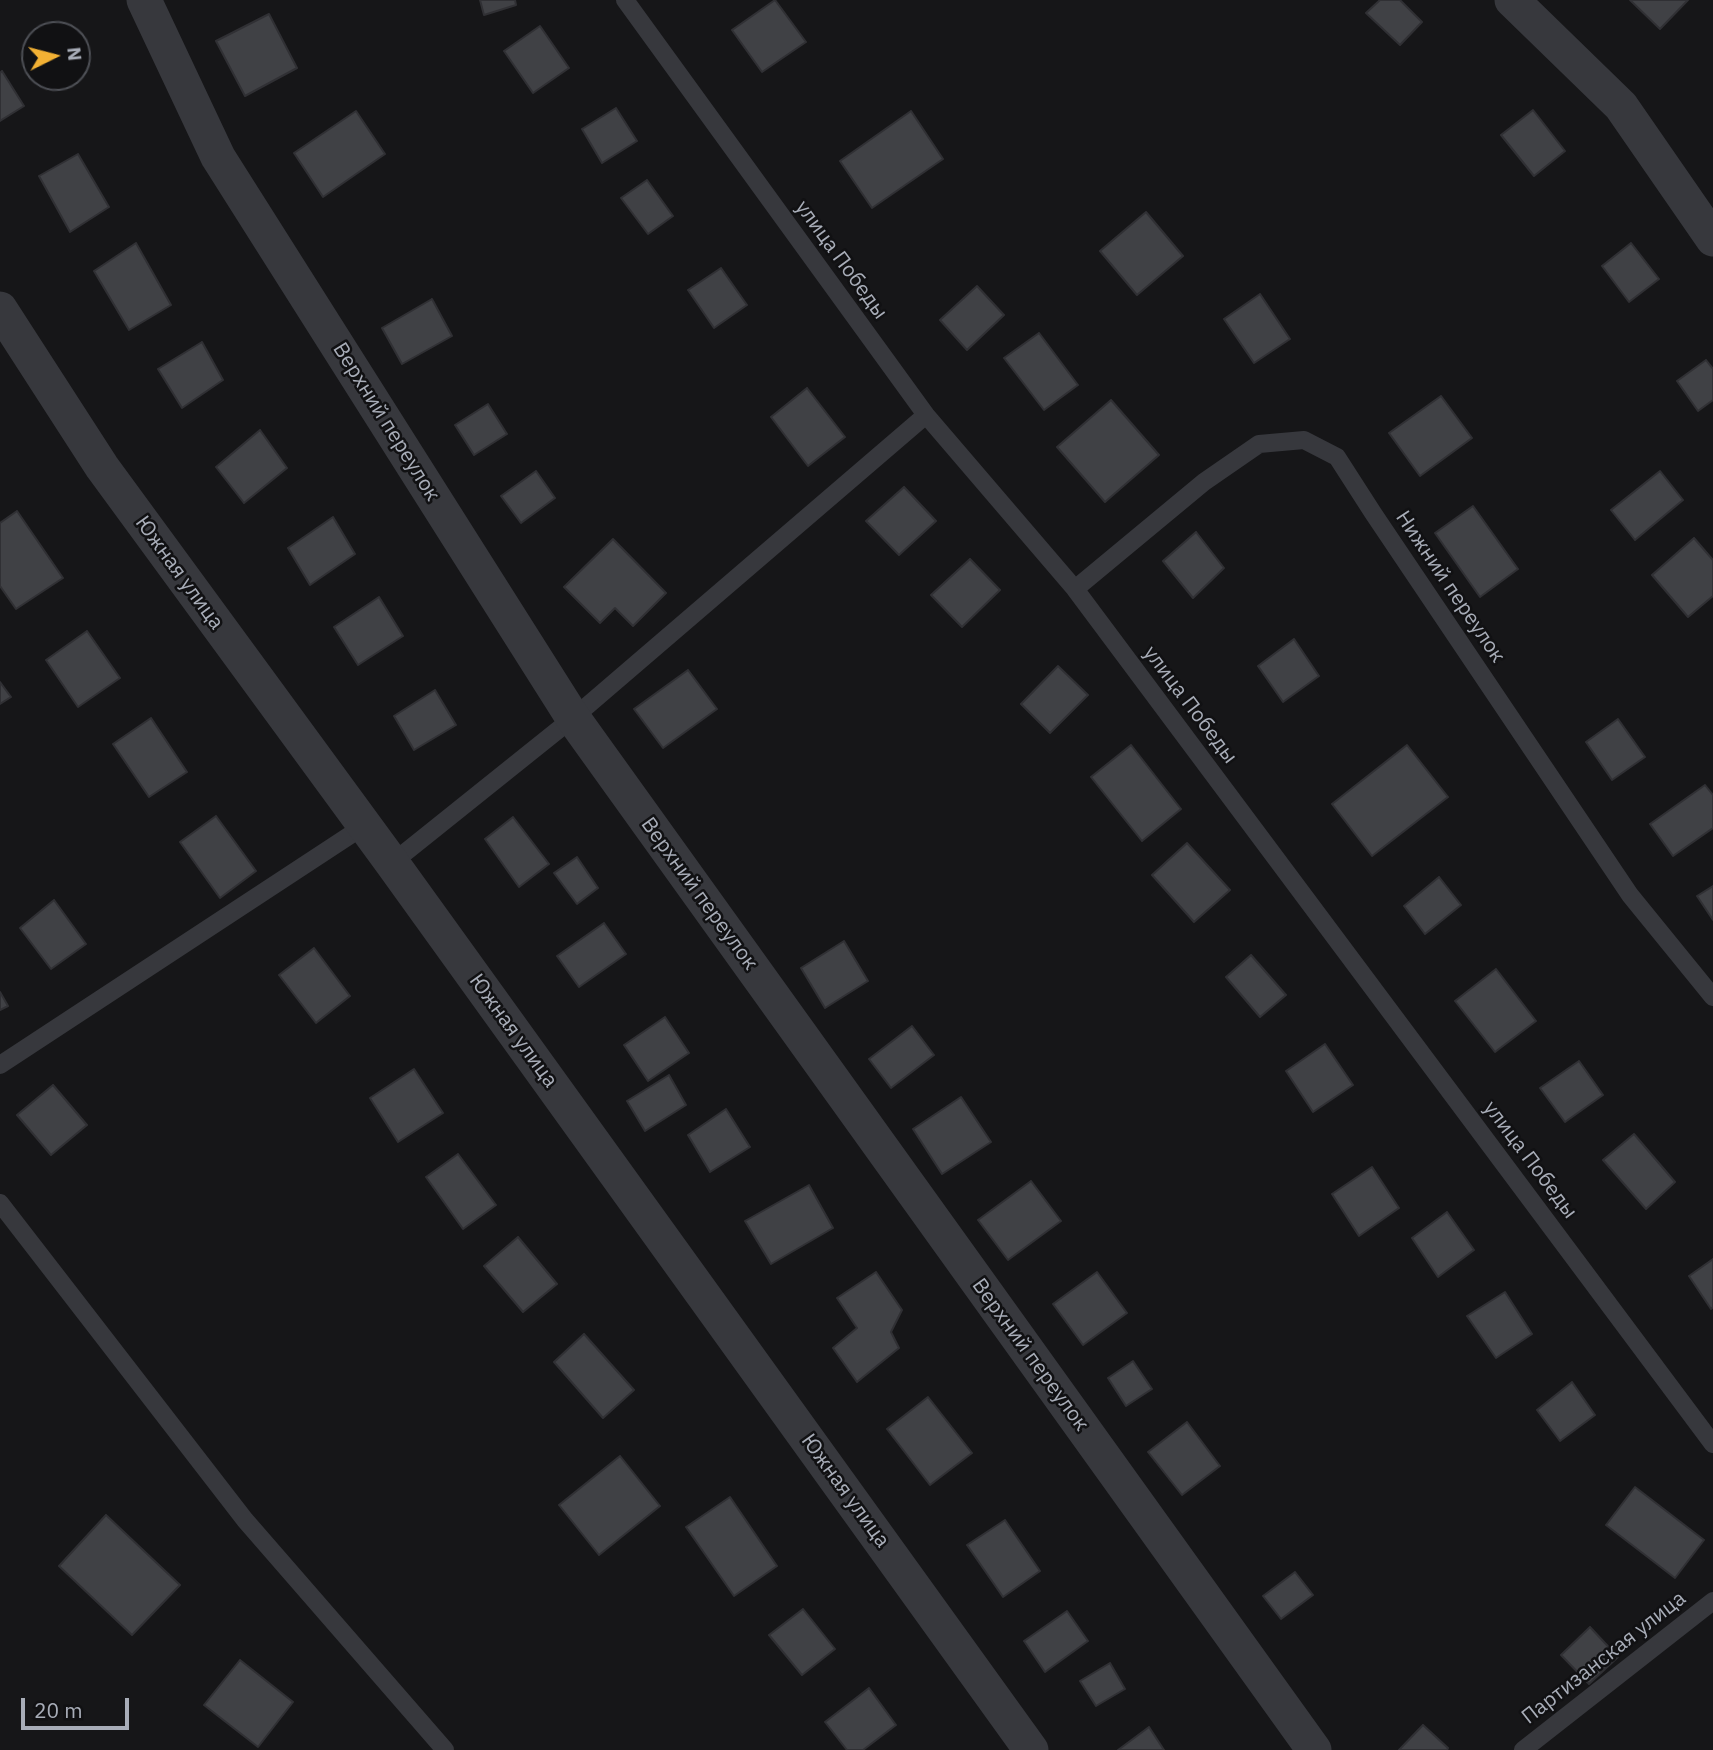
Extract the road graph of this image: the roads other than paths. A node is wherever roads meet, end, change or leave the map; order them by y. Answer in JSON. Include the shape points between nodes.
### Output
{"nodes":[{"id":1,"x":144,"y":0,"type":"edge"},
{"id":2,"x":625,"y":0,"type":"edge"},
{"id":3,"x":1512,"y":0,"type":"edge"},
{"id":4,"x":1713,"y":239,"type":"edge"},
{"id":5,"x":0,"y":309,"type":"edge"},
{"id":6,"x":926,"y":415,"type":"junction"},
{"id":7,"x":1075,"y":589,"type":"junction"},
{"id":8,"x":573,"y":718,"type":"junction"},
{"id":9,"x":364,"y":826,"type":"junction"},
{"id":10,"x":392,"y":863,"type":"junction"},
{"id":11,"x":1713,"y":997,"type":"edge"},
{"id":12,"x":0,"y":1065,"type":"edge"},
{"id":13,"x":0,"y":1203,"type":"edge"},
{"id":14,"x":1713,"y":1444,"type":"edge"},
{"id":15,"x":1713,"y":1601,"type":"edge"},
{"id":16,"x":445,"y":1750,"type":"edge"},
{"id":17,"x":1031,"y":1750,"type":"edge"},
{"id":18,"x":1314,"y":1750,"type":"edge"},
{"id":19,"x":1523,"y":1750,"type":"edge"}],
"edges":[{"from":1,"to":8,"type":"street","name":"Верхний переулок","via":[[218,157]]},
{"from":2,"to":6,"type":"lane","name":"улица Победы"},
{"from":3,"to":4,"type":"street","via":[[1621,106]]},
{"from":5,"to":9,"type":"street","name":"Южная улица","via":[[102,467]]},
{"from":6,"to":7,"type":"lane","name":"улица Победы"},
{"from":6,"to":8,"type":"lane"},
{"from":7,"to":11,"type":"lane","name":"Нижний переулок","via":[[1204,482],[1259,444],[1304,440],[1337,457],[1630,895]]},
{"from":7,"to":14,"type":"lane","name":"улица Победы"},
{"from":8,"to":10,"type":"lane"},
{"from":8,"to":18,"type":"street","name":"Верхний переулок"},
{"from":9,"to":10,"type":"street","name":"Южная улица"},
{"from":9,"to":12,"type":"lane"},
{"from":10,"to":17,"type":"street","name":"Южная улица"},
{"from":13,"to":16,"type":"lane","via":[[245,1520]]},
{"from":15,"to":19,"type":"lane","name":"Партизанская улица"}]}
